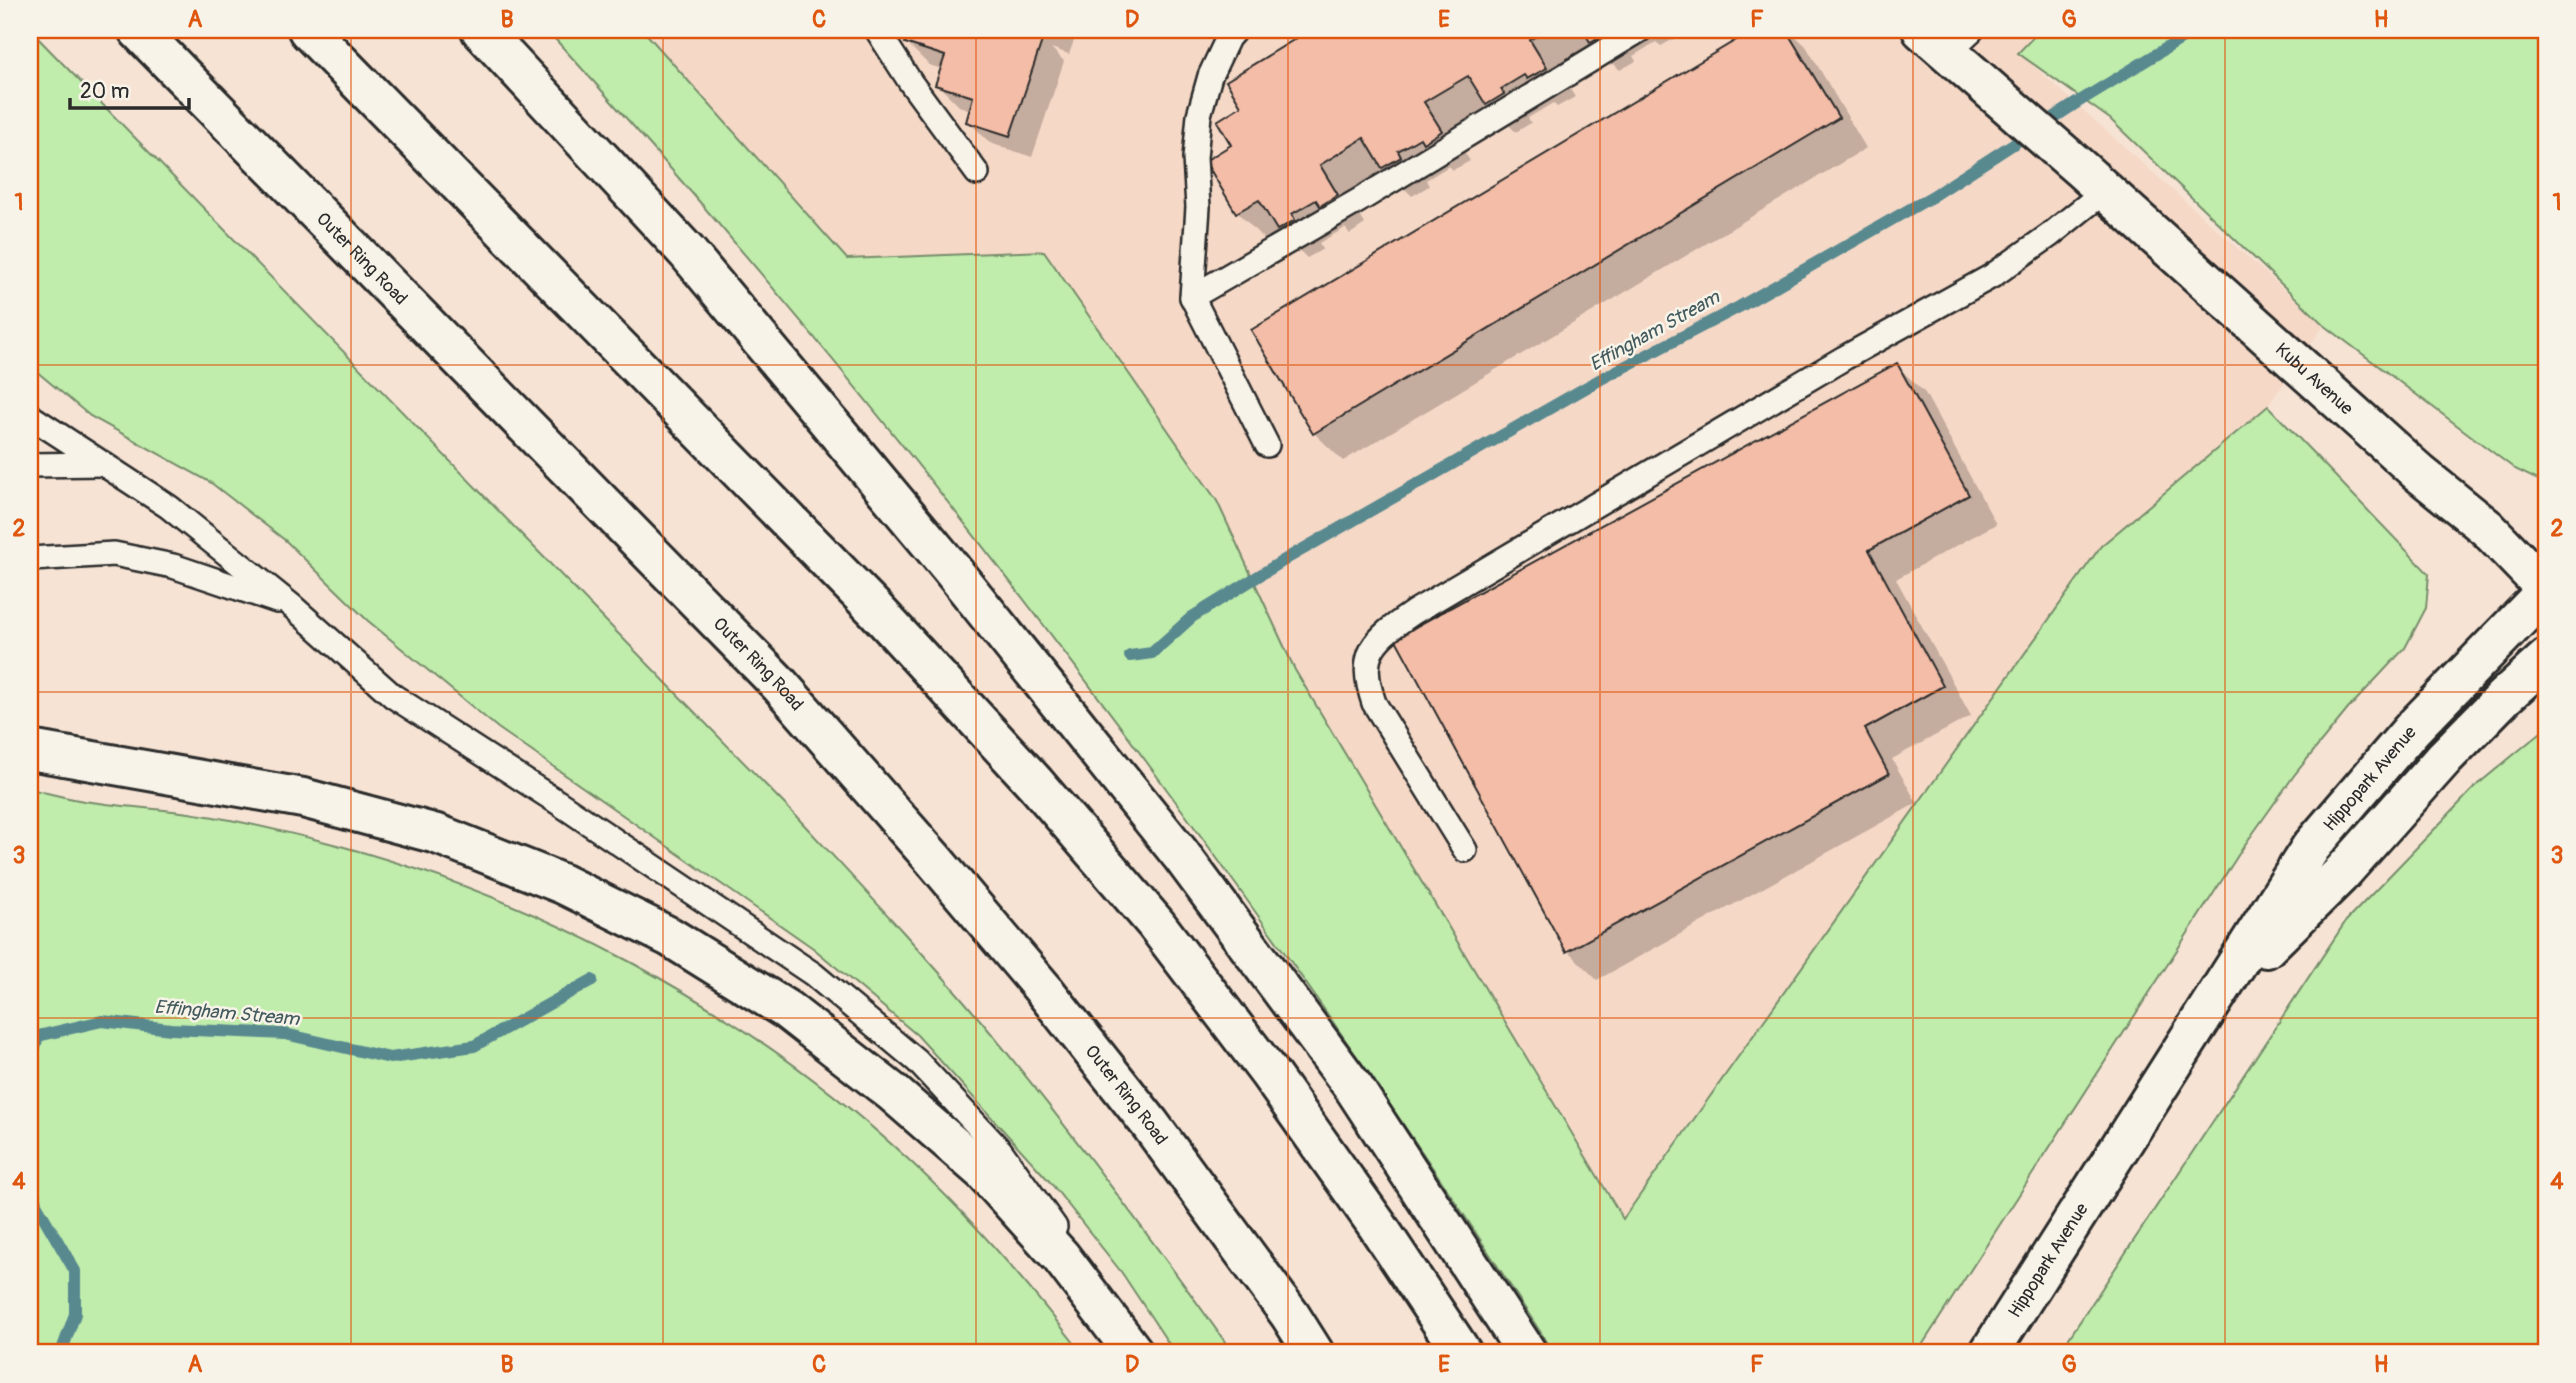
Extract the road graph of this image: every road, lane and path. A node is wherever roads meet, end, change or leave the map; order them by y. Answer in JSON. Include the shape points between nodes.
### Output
{"nodes":[{"id":1,"x":138,"y":30,"type":"edge"},
{"id":2,"x":308,"y":30,"type":"edge"},
{"id":3,"x":481,"y":30,"type":"edge"},
{"id":4,"x":877,"y":30,"type":"edge"},
{"id":5,"x":1235,"y":30,"type":"edge"},
{"id":6,"x":1640,"y":30,"type":"edge"},
{"id":7,"x":1953,"y":46,"type":"edge"},
{"id":8,"x":977,"y":173,"type":"dead end"},
{"id":9,"x":2094,"y":179,"type":"junction"},
{"id":10,"x":1192,"y":297,"type":"junction"},
{"id":11,"x":30,"y":416,"type":"edge"},
{"id":12,"x":1267,"y":445,"type":"dead end"},
{"id":13,"x":103,"y":464,"type":"junction"},
{"id":14,"x":30,"y":466,"type":"edge"},
{"id":15,"x":30,"y":559,"type":"edge"},
{"id":16,"x":2546,"y":590,"type":"edge"},
{"id":17,"x":293,"y":607,"type":"junction"},
{"id":18,"x":2546,"y":659,"type":"edge"},
{"id":19,"x":30,"y":750,"type":"edge"},
{"id":20,"x":1465,"y":850,"type":"dead end"},
{"id":21,"x":2222,"y":991,"type":"junction"},
{"id":22,"x":1133,"y":1351,"type":"edge"},
{"id":23,"x":1314,"y":1353,"type":"edge"},
{"id":24,"x":1462,"y":1353,"type":"edge"},
{"id":25,"x":1527,"y":1353,"type":"edge"},
{"id":26,"x":1989,"y":1353,"type":"edge"}],
"edges":[{"from":1,"to":23,"type":"main road","name":"Outer Ring Road","via":[[779,684],[1044,990],[1150,1124]]},
{"from":2,"to":24,"type":"main road","via":[[875,609],[1035,783],[1156,924],[1269,1073]]},
{"from":3,"to":25,"type":"main road","via":[[687,252],[949,566],[1181,855],[1354,1088]]},
{"from":4,"to":8,"type":"lane"},
{"from":5,"to":10,"type":"lane","via":[[1210,76],[1199,115]]},
{"from":6,"to":10,"type":"lane"},
{"from":7,"to":9,"type":"main road","name":"Kubu Avenue"},
{"from":9,"to":16,"type":"main road","name":"Kubu Avenue","via":[[2419,473],[2487,528]]},
{"from":9,"to":20,"type":"lane","via":[[2050,235],[1992,276],[1414,612],[1383,636],[1366,665],[1374,703]]},
{"from":10,"to":12,"type":"lane"},
{"from":11,"to":13,"type":"lane"},
{"from":13,"to":14,"type":"lane"},
{"from":13,"to":17,"type":"lane","via":[[169,507]]},
{"from":15,"to":17,"type":"lane","via":[[114,554],[173,566]]},
{"from":16,"to":21,"type":"main road","name":"Hippopark Avenue","via":[[2413,728],[2311,847]]},
{"from":17,"to":22,"type":"lane","via":[[393,696],[813,974],[917,1061],[1000,1150],[1069,1247]]},
{"from":18,"to":21,"type":"main road","name":"Hippopark Avenue","via":[[2445,757],[2340,875]]},
{"from":19,"to":22,"type":"main road","via":[[303,798],[437,834],[562,884],[670,937],[787,1010],[984,1172],[1061,1257]]},
{"from":21,"to":26,"type":"main road","name":"Hippopark Avenue"}]}
